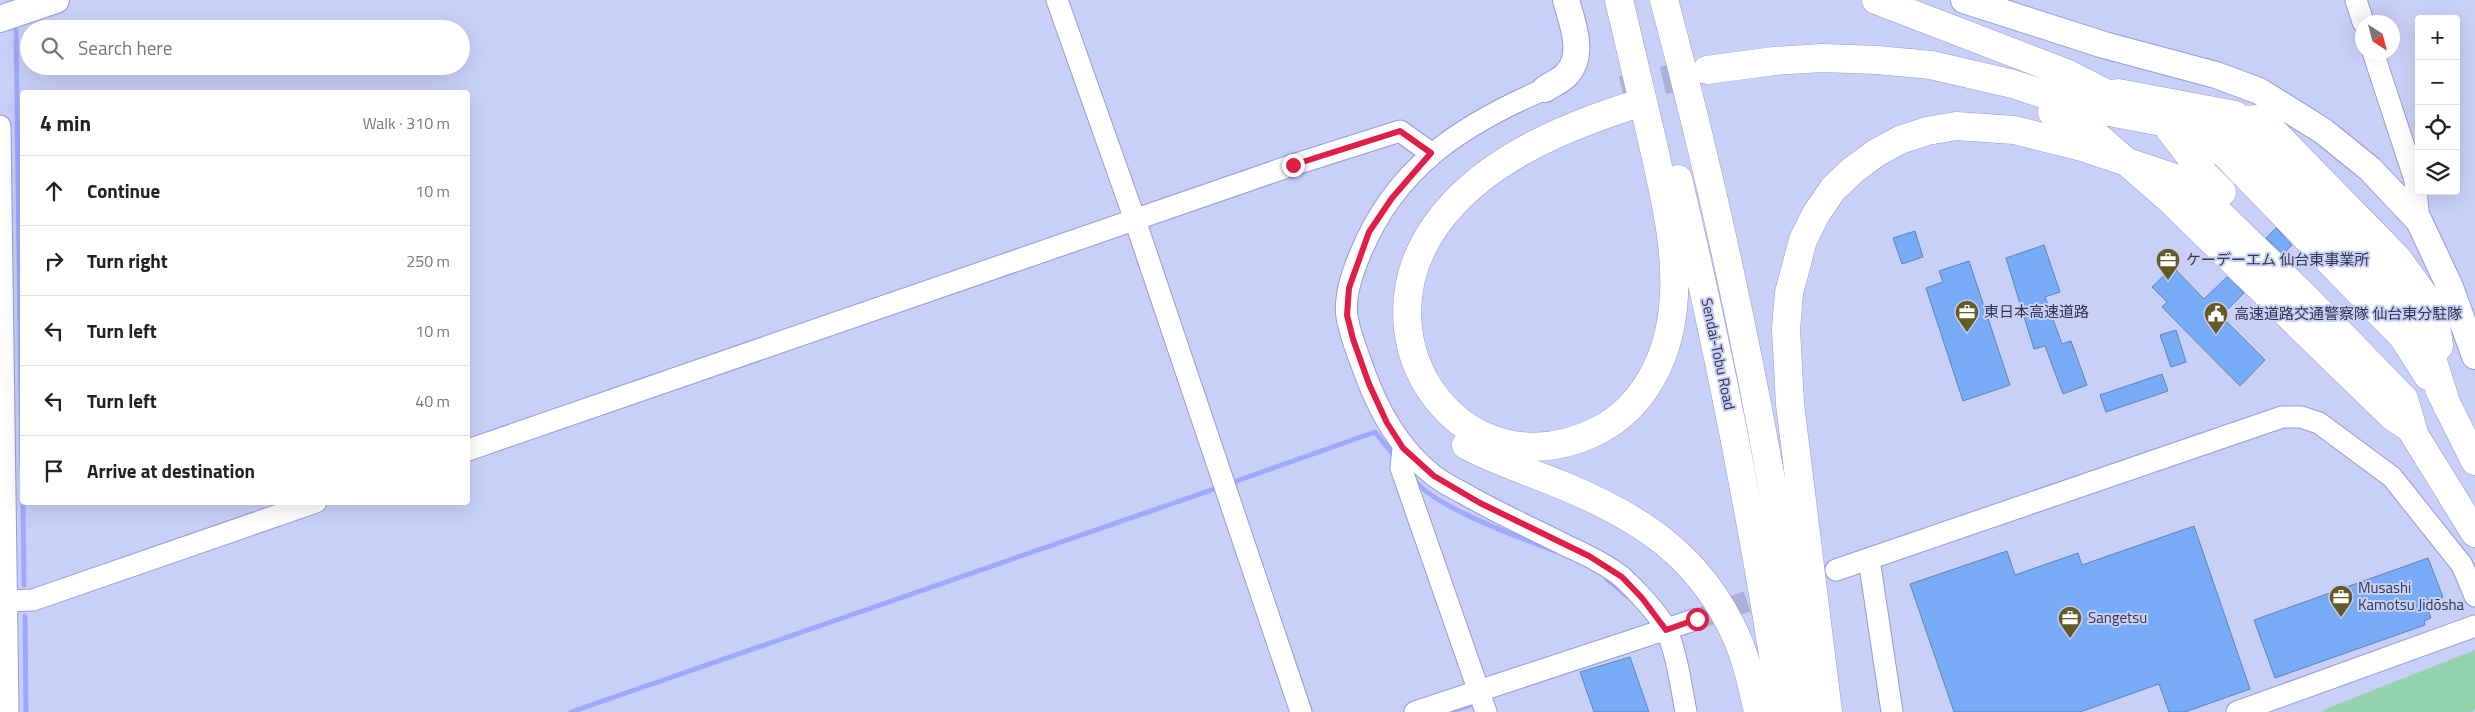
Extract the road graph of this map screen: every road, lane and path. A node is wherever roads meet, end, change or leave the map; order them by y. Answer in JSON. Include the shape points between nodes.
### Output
{"nodes":[{"id":1,"x":56,"y":0,"type":"edge"},
{"id":2,"x":1056,"y":0,"type":"edge"},
{"id":3,"x":1566,"y":0,"type":"edge"},
{"id":4,"x":1619,"y":0,"type":"edge"},
{"id":5,"x":1633,"y":0,"type":"edge"},
{"id":6,"x":1664,"y":0,"type":"edge"},
{"id":7,"x":1876,"y":0,"type":"edge"},
{"id":8,"x":1964,"y":0,"type":"edge"},
{"id":9,"x":2356,"y":0,"type":"edge"},
{"id":10,"x":2361,"y":15,"type":"edge"},
{"id":11,"x":0,"y":19,"type":"edge"},
{"id":12,"x":2376,"y":60,"type":"edge"},
{"id":13,"x":1709,"y":78,"type":"tunnel mouth"},
{"id":14,"x":1545,"y":89,"type":"joint"},
{"id":15,"x":2087,"y":117,"type":"junction"},
{"id":16,"x":2261,"y":119,"type":"junction"},
{"id":17,"x":2164,"y":123,"type":"junction"},
{"id":18,"x":0,"y":126,"type":"edge"},
{"id":19,"x":1431,"y":153,"type":"junction"},
{"id":20,"x":2129,"y":163,"type":"junction"},
{"id":21,"x":2195,"y":177,"type":"junction"},
{"id":22,"x":2160,"y":208,"type":"junction"},
{"id":23,"x":1134,"y":220,"type":"junction"},
{"id":24,"x":2418,"y":221,"type":"junction"},
{"id":25,"x":2474,"y":352,"type":"edge"},
{"id":26,"x":2447,"y":406,"type":"junction"},
{"id":27,"x":2413,"y":430,"type":"junction"},
{"id":28,"x":470,"y":449,"type":"edge"},
{"id":29,"x":1402,"y":458,"type":"junction"},
{"id":30,"x":2475,"y":461,"type":"edge"},
{"id":31,"x":2,"y":474,"type":"edge"},
{"id":32,"x":307,"y":505,"type":"edge"},
{"id":33,"x":2475,"y":533,"type":"edge"},
{"id":34,"x":1869,"y":559,"type":"junction"},
{"id":35,"x":1836,"y":570,"type":"dead end"},
{"id":36,"x":2475,"y":596,"type":"edge"},
{"id":37,"x":7,"y":601,"type":"junction"},
{"id":38,"x":1697,"y":619,"type":"tunnel mouth"},
{"id":39,"x":2475,"y":626,"type":"edge"},
{"id":40,"x":1666,"y":630,"type":"junction"},
{"id":41,"x":1482,"y":701,"type":"edge"},
{"id":42,"x":8,"y":712,"type":"edge"},
{"id":43,"x":1301,"y":712,"type":"edge"},
{"id":44,"x":1415,"y":712,"type":"edge"},
{"id":45,"x":1686,"y":712,"type":"edge"},
{"id":46,"x":1758,"y":712,"type":"edge"},
{"id":47,"x":1782,"y":712,"type":"edge"},
{"id":48,"x":1809,"y":712,"type":"edge"},
{"id":49,"x":1828,"y":712,"type":"edge"},
{"id":50,"x":1892,"y":712,"type":"edge"},
{"id":51,"x":2236,"y":712,"type":"edge"}],
"edges":[{"from":1,"to":11,"type":"street"},
{"from":2,"to":23,"type":"street"},
{"from":3,"to":14,"type":"street","via":[[1577,43],[1575,61],[1568,73]]},
{"from":4,"to":46,"type":"highway","via":[[1665,197],[1672,247],[1674,306],[1663,357],[1651,380],[1624,413],[1586,436],[1559,444],[1532,446],[1503,442],[1475,432],[1452,416],[1436,398],[1412,354],[1407,330],[1407,302],[1421,250],[1455,201],[1508,160],[1625,98],[1558,116],[1502,145],[1434,200],[1404,245],[1395,269],[1390,293],[1392,345],[1398,369],[1410,392],[1440,427],[1456,440],[1490,458],[1562,485],[1627,515],[1651,530],[1692,567],[1737,637]]},
{"from":5,"to":47,"type":"highway","name":"Sendai-Tobu Road","via":[[1726,390],[1762,581]]},
{"from":6,"to":48,"type":"highway","name":"Sendai-Tobu Road","via":[[1704,157],[1749,366],[1786,560]]},
{"from":7,"to":15,"type":"highway","via":[[2066,73]]},
{"from":8,"to":24,"type":"street","via":[[2104,45],[2216,75],[2259,91],[2331,137],[2370,169]]},
{"from":9,"to":10,"type":"street"},
{"from":12,"to":24,"type":"street","via":[[2416,180]]},
{"from":13,"to":15,"type":"highway","via":[[1873,76],[1969,88]]},
{"from":14,"to":19,"type":"street","via":[[1477,122]]},
{"from":15,"to":16,"type":"highway","via":[[2175,105]]},
{"from":15,"to":17,"type":"highway"},
{"from":15,"to":20,"type":"highway"},
{"from":15,"to":21,"type":"highway"},
{"from":15,"to":22,"type":"highway","via":[[2122,173]]},
{"from":15,"to":49,"type":"highway","via":[[2014,130],[1956,126],[1900,140],[1852,170],[1833,189],[1803,240],[1789,293],[1786,329],[1790,404]]},
{"from":16,"to":17,"type":"highway"},
{"from":16,"to":26,"type":"highway","via":[[2397,258],[2434,309]]},
{"from":17,"to":21,"type":"highway"},
{"from":17,"to":26,"type":"highway","via":[[2232,146],[2413,331]]},
{"from":18,"to":31,"type":"street"},
{"from":19,"to":23,"type":"street","via":[[1400,131]]},
{"from":19,"to":29,"type":"street","via":[[1392,198],[1369,232],[1351,281],[1347,315],[1369,384]]},
{"from":20,"to":21,"type":"highway"},
{"from":20,"to":22,"type":"highway"},
{"from":20,"to":27,"type":"highway","via":[[2178,190],[2397,409]]},
{"from":21,"to":26,"type":"highway","via":[[2387,357]]},
{"from":21,"to":27,"type":"highway","via":[[2242,234],[2404,399]]},
{"from":22,"to":27,"type":"highway","via":[[2278,328],[2329,373],[2387,420]]},
{"from":23,"to":28,"type":"street"},
{"from":23,"to":43,"type":"street"},
{"from":24,"to":25,"type":"street","via":[[2450,287]]},
{"from":26,"to":30,"type":"highway"},
{"from":27,"to":33,"type":"highway"},
{"from":29,"to":40,"type":"street","via":[[1480,503],[1589,556],[1622,577]]},
{"from":29,"to":41,"type":"street"},
{"from":31,"to":37,"type":"street"},
{"from":32,"to":37,"type":"street","via":[[33,600]]},
{"from":34,"to":35,"type":"street"},
{"from":34,"to":36,"type":"street","via":[[2282,417],[2301,417],[2319,423],[2392,477],[2462,565]]},
{"from":34,"to":50,"type":"street"},
{"from":37,"to":42,"type":"street"},
{"from":38,"to":40,"type":"street"},
{"from":39,"to":51,"type":"street"},
{"from":40,"to":41,"type":"street"},
{"from":40,"to":45,"type":"street"},
{"from":41,"to":44,"type":"street"}]}
